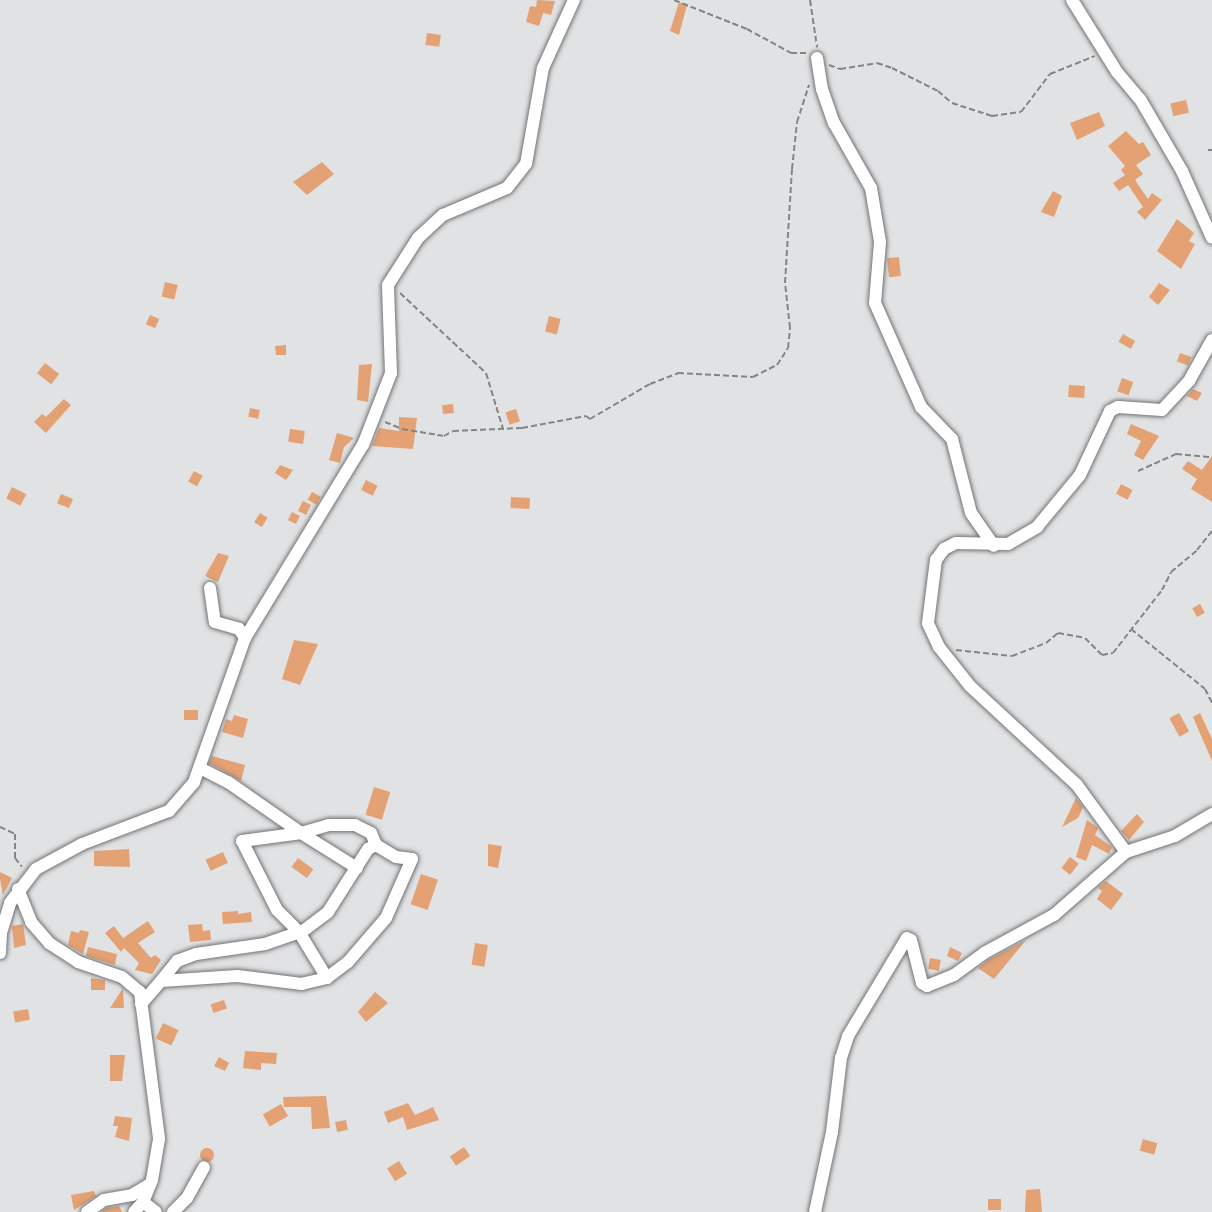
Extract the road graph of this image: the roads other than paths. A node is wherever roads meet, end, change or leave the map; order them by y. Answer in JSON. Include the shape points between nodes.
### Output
{"nodes":[{"id":1,"x":574,"y":0,"type":"edge"},
{"id":2,"x":1072,"y":0,"type":"edge"},
{"id":3,"x":817,"y":58,"type":"road end"},
{"id":4,"x":1212,"y":238,"type":"edge"},
{"id":5,"x":1212,"y":340,"type":"edge"},
{"id":6,"x":994,"y":546,"type":"junction"},
{"id":7,"x":210,"y":588,"type":"dead end"},
{"id":8,"x":245,"y":638,"type":"junction"},
{"id":9,"x":200,"y":768,"type":"junction"},
{"id":10,"x":1212,"y":814,"type":"edge"},
{"id":11,"x":301,"y":832,"type":"junction"},
{"id":12,"x":375,"y":845,"type":"junction"},
{"id":13,"x":1126,"y":852,"type":"junction"},
{"id":14,"x":357,"y":868,"type":"junction"},
{"id":15,"x":18,"y":889,"type":"junction"},
{"id":16,"x":299,"y":932,"type":"junction"},
{"id":17,"x":0,"y":953,"type":"edge"},
{"id":18,"x":327,"y":978,"type":"junction"},
{"id":19,"x":161,"y":981,"type":"junction"},
{"id":20,"x":141,"y":1004,"type":"junction"},
{"id":21,"x":204,"y":1167,"type":"dead end"},
{"id":22,"x":151,"y":1183,"type":"junction"},
{"id":23,"x":143,"y":1202,"type":"junction"},
{"id":24,"x":87,"y":1212,"type":"edge"},
{"id":25,"x":134,"y":1212,"type":"edge"},
{"id":26,"x":156,"y":1212,"type":"edge"},
{"id":27,"x":173,"y":1212,"type":"edge"},
{"id":28,"x":815,"y":1212,"type":"edge"}],
"edges":[{"from":1,"to":8,"type":"street","via":[[543,68],[526,164],[507,188],[443,215],[418,238],[388,285],[391,373],[363,445]]},
{"from":2,"to":4,"type":"street","via":[[1140,99],[1182,171]]},
{"from":3,"to":6,"type":"street","via":[[822,89],[834,123],[871,188],[880,242],[875,303],[921,406],[952,439],[971,513]]},
{"from":5,"to":6,"type":"street","via":[[1189,381],[1162,410],[1118,407],[1110,411],[1069,490],[1020,539]]},
{"from":6,"to":13,"type":"street","via":[[968,540],[944,549],[936,560],[928,623],[939,647],[970,686],[1077,786]]},
{"from":7,"to":8,"type":"street","via":[[215,622],[239,629]]},
{"from":8,"to":9,"type":"street"},
{"from":9,"to":11,"type":"street","via":[[228,782]]},
{"from":9,"to":15,"type":"street","via":[[180,803],[170,811],[82,843],[26,878]]},
{"from":10,"to":13,"type":"street","via":[[1175,837]]},
{"from":11,"to":12,"type":"street","via":[[329,825],[355,825],[371,833]]},
{"from":11,"to":14,"type":"street"},
{"from":11,"to":16,"type":"street","via":[[242,841],[277,910]]},
{"from":12,"to":14,"type":"street","via":[[368,849]]},
{"from":12,"to":18,"type":"street","via":[[396,857],[412,859],[386,918],[348,962]]},
{"from":13,"to":28,"type":"street","via":[[1054,915],[984,953],[954,975],[927,986],[920,979],[911,940],[907,938],[848,1036]]},
{"from":14,"to":16,"type":"street","via":[[328,912]]},
{"from":15,"to":17,"type":"street","via":[[1,933]]},
{"from":15,"to":20,"type":"street","via":[[31,922],[49,943],[78,962],[103,968],[133,983],[140,992]]},
{"from":16,"to":18,"type":"street"},
{"from":16,"to":19,"type":"street","via":[[266,944],[196,954],[177,962]]},
{"from":18,"to":19,"type":"street","via":[[302,984],[237,976]]},
{"from":19,"to":20,"type":"street"},
{"from":20,"to":22,"type":"street","via":[[159,1139]]},
{"from":21,"to":27,"type":"street","via":[[187,1198]]},
{"from":22,"to":23,"type":"street"},
{"from":22,"to":24,"type":"street","via":[[132,1195],[104,1200]]},
{"from":23,"to":25,"type":"street"},
{"from":23,"to":26,"type":"street"}]}
